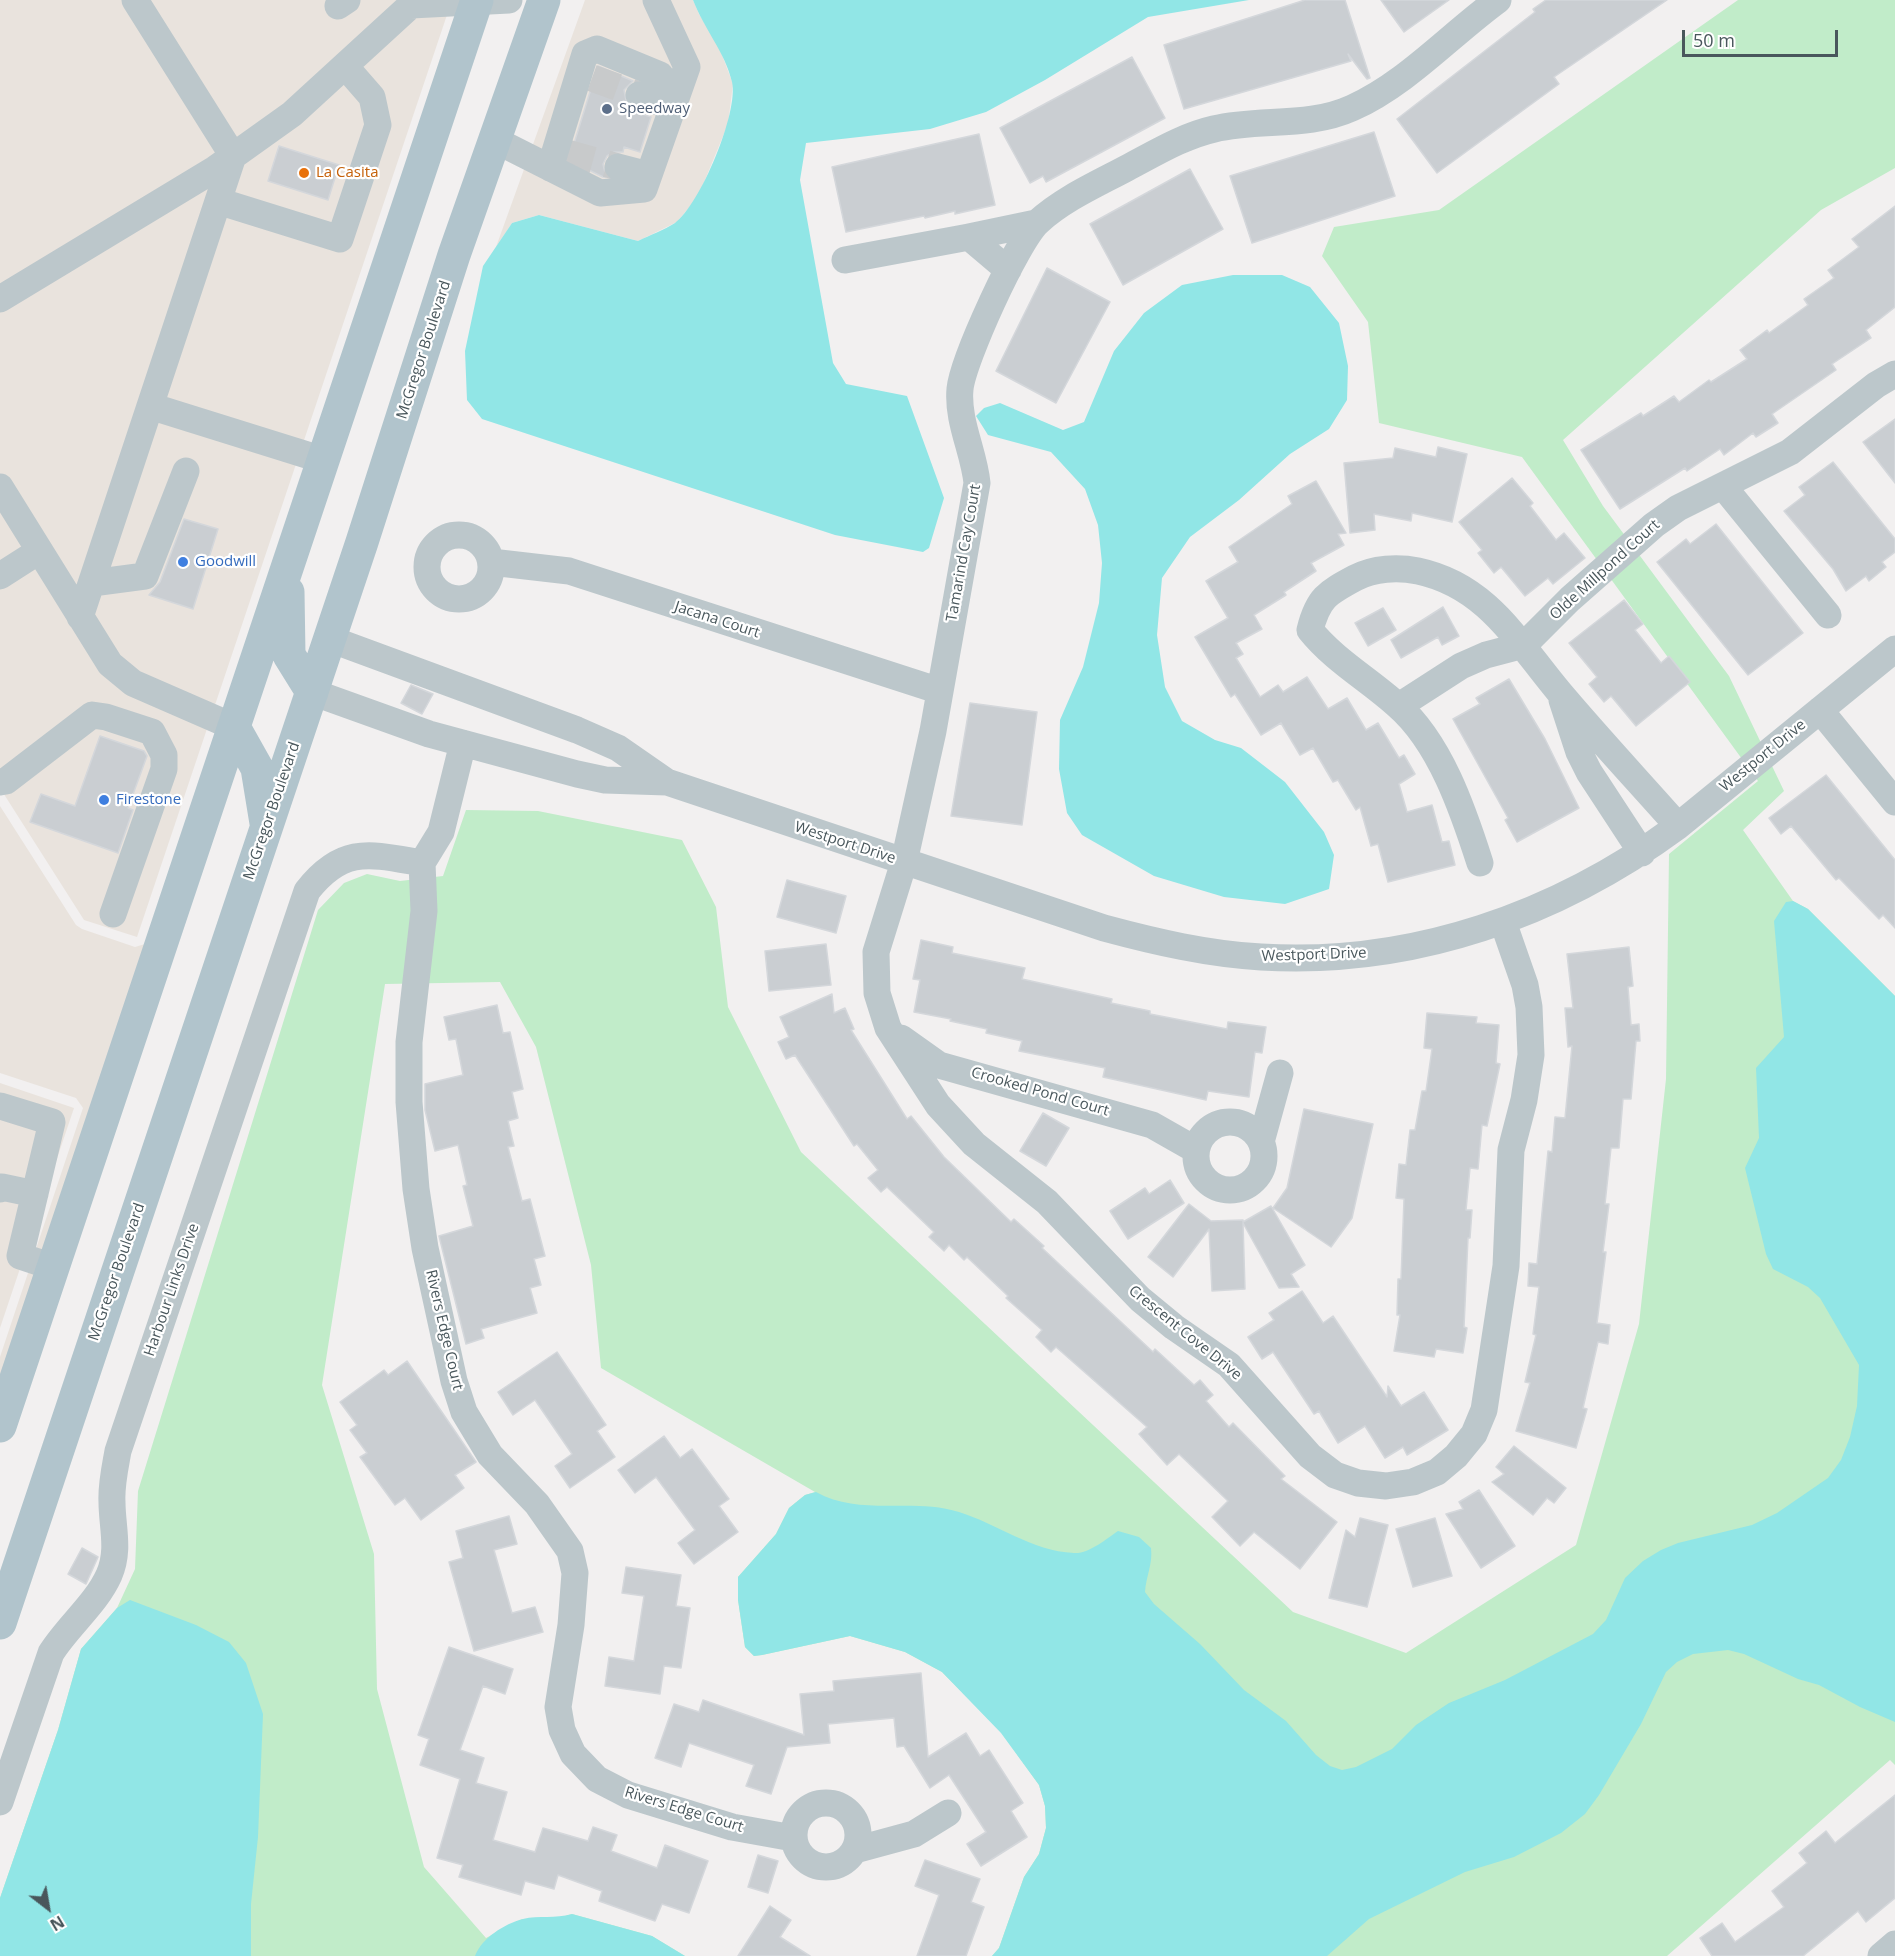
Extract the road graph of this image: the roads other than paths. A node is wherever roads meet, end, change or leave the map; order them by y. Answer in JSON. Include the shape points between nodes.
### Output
{"nodes":[{"id":1,"x":135,"y":0,"type":"edge"},
{"id":2,"x":509,"y":0,"type":"edge"},
{"id":3,"x":544,"y":0,"type":"edge"},
{"id":4,"x":656,"y":0,"type":"edge"},
{"id":5,"x":1497,"y":0,"type":"edge"},
{"id":6,"x":477,"y":1,"type":"edge"},
{"id":7,"x":345,"y":66,"type":"junction"},
{"id":8,"x":639,"y":95,"type":"tunnel mouth"},
{"id":9,"x":675,"y":102,"type":"junction"},
{"id":10,"x":495,"y":140,"type":"junction"},
{"id":11,"x":233,"y":156,"type":"junction"},
{"id":12,"x":558,"y":156,"type":"junction"},
{"id":13,"x":618,"y":167,"type":"tunnel mouth"},
{"id":14,"x":649,"y":175,"type":"junction"},
{"id":15,"x":218,"y":201,"type":"junction"},
{"id":16,"x":1036,"y":223,"type":"junction"},
{"id":17,"x":969,"y":237,"type":"junction"},
{"id":18,"x":845,"y":260,"type":"dead end"},
{"id":19,"x":1008,"y":270,"type":"junction"},
{"id":20,"x":0,"y":299,"type":"edge"},
{"id":21,"x":1895,"y":374,"type":"edge"},
{"id":22,"x":150,"y":406,"type":"junction"},
{"id":23,"x":323,"y":460,"type":"junction"},
{"id":24,"x":186,"y":471,"type":"dead end"},
{"id":25,"x":1723,"y":486,"type":"junction"},
{"id":26,"x":0,"y":487,"type":"edge"},
{"id":27,"x":39,"y":551,"type":"junction"},
{"id":28,"x":491,"y":562,"type":"dead end"},
{"id":29,"x":287,"y":567,"type":"junction"},
{"id":30,"x":0,"y":576,"type":"edge"},
{"id":31,"x":92,"y":583,"type":"junction"},
{"id":32,"x":1828,"y":615,"type":"dead end"},
{"id":33,"x":80,"y":617,"type":"junction"},
{"id":34,"x":330,"y":639,"type":"junction"},
{"id":35,"x":1524,"y":645,"type":"junction"},
{"id":36,"x":1895,"y":649,"type":"edge"},
{"id":37,"x":133,"y":683,"type":"junction"},
{"id":38,"x":940,"y":691,"type":"junction"},
{"id":39,"x":312,"y":692,"type":"junction"},
{"id":40,"x":1560,"y":693,"type":"junction"},
{"id":41,"x":1399,"y":706,"type":"junction"},
{"id":42,"x":1820,"y":710,"type":"junction"},
{"id":43,"x":121,"y":722,"type":"junction"},
{"id":44,"x":234,"y":727,"type":"junction"},
{"id":45,"x":463,"y":743,"type":"junction"},
{"id":46,"x":0,"y":782,"type":"edge"},
{"id":47,"x":668,"y":782,"type":"junction"},
{"id":48,"x":1895,"y":802,"type":"edge"},
{"id":49,"x":1678,"y":826,"type":"junction"},
{"id":50,"x":266,"y":828,"type":"junction"},
{"id":51,"x":1642,"y":853,"type":"junction"},
{"id":52,"x":422,"y":862,"type":"junction"},
{"id":53,"x":904,"y":862,"type":"junction"},
{"id":54,"x":1480,"y":863,"type":"dead end"},
{"id":55,"x":112,"y":914,"type":"dead end"},
{"id":56,"x":1503,"y":922,"type":"junction"},
{"id":57,"x":888,"y":1028,"type":"junction"},
{"id":58,"x":1280,"y":1073,"type":"dead end"},
{"id":59,"x":0,"y":1106,"type":"edge"},
{"id":60,"x":1261,"y":1142,"type":"junction"},
{"id":61,"x":1196,"y":1150,"type":"junction"},
{"id":62,"x":0,"y":1189,"type":"edge"},
{"id":63,"x":35,"y":1194,"type":"junction"},
{"id":64,"x":10,"y":1261,"type":"edge"},
{"id":65,"x":53,"y":1267,"type":"junction"},
{"id":66,"x":0,"y":1426,"type":"edge"},
{"id":67,"x":0,"y":1623,"type":"edge"},
{"id":68,"x":0,"y":1802,"type":"edge"},
{"id":69,"x":948,"y":1813,"type":"dead end"},
{"id":70,"x":793,"y":1838,"type":"junction"},
{"id":71,"x":855,"y":1850,"type":"junction"},
{"id":72,"x":1895,"y":1944,"type":"edge"},
{"id":73,"x":1881,"y":1956,"type":"edge"}],
"edges":[{"from":1,"to":11,"type":"street"},
{"from":2,"to":6,"type":"street"},
{"from":3,"to":10,"type":"main road","name":"McGregor Boulevard"},
{"from":4,"to":9,"type":"street","via":[[687,67]]},
{"from":5,"to":16,"type":"street","name":"Tamarind Cay Court","via":[[1393,83],[1351,108],[1324,118],[1292,123],[1236,124],[1211,129],[1082,192]]},
{"from":6,"to":7,"type":"street","via":[[411,5]]},
{"from":6,"to":23,"type":"main road"},
{"from":7,"to":11,"type":"street","via":[[292,114]]},
{"from":7,"to":15,"type":"street","via":[[372,97],[378,124],[340,240]]},
{"from":8,"to":9,"type":"street"},
{"from":9,"to":12,"type":"street","via":[[660,75],[597,49],[585,54],[586,76]]},
{"from":9,"to":14,"type":"street"},
{"from":10,"to":12,"type":"street"},
{"from":10,"to":34,"type":"main road","name":"McGregor Boulevard"},
{"from":11,"to":15,"type":"street"},
{"from":11,"to":20,"type":"street"},
{"from":12,"to":14,"type":"street","via":[[600,193],[644,189]]},
{"from":13,"to":14,"type":"street"},
{"from":15,"to":22,"type":"street"},
{"from":16,"to":17,"type":"street","name":"Tamarind Cay Court"},
{"from":16,"to":19,"type":"street","name":"Tamarind Cay Court"},
{"from":17,"to":18,"type":"street","name":"Tamarind Cay Court"},
{"from":17,"to":19,"type":"street"},
{"from":19,"to":38,"type":"street","name":"Tamarind Cay Court","via":[[967,362],[960,389],[961,412],[975,459],[977,483]]},
{"from":21,"to":25,"type":"street","name":"Olde Millpond Court","via":[[1790,452]]},
{"from":22,"to":23,"type":"street"},
{"from":22,"to":31,"type":"street"},
{"from":23,"to":29,"type":"main road"},
{"from":24,"to":31,"type":"street","via":[[145,576]]},
{"from":25,"to":32,"type":"street"},
{"from":25,"to":35,"type":"street","name":"Olde Millpond Court","via":[[1654,525]]},
{"from":26,"to":27,"type":"street"},
{"from":27,"to":30,"type":"street"},
{"from":27,"to":33,"type":"street"},
{"from":28,"to":38,"type":"street","name":"Jacana Court","via":[[569,571]]},
{"from":29,"to":39,"type":"main road","via":[[289,655]]},
{"from":29,"to":44,"type":"main road"},
{"from":31,"to":33,"type":"street"},
{"from":33,"to":37,"type":"street","via":[[110,664]]},
{"from":34,"to":39,"type":"main road","name":"McGregor Boulevard"},
{"from":34,"to":47,"type":"street","name":"Westport Drive","via":[[577,730],[618,748]]},
{"from":35,"to":40,"type":"street"},
{"from":35,"to":41,"type":"street","via":[[1486,654],[1461,666]]},
{"from":35,"to":41,"type":"street","via":[[1489,606],[1452,582],[1409,569],[1387,568],[1360,575],[1316,605],[1310,630],[1325,648]]},
{"from":36,"to":42,"type":"street","name":"Westport Drive"},
{"from":37,"to":43,"type":"street"},
{"from":37,"to":44,"type":"street"},
{"from":38,"to":53,"type":"street","name":"Tamarind Cay Court"},
{"from":39,"to":45,"type":"street","name":"Westport Drive"},
{"from":39,"to":50,"type":"main road","name":"McGregor Boulevard"},
{"from":40,"to":49,"type":"street"},
{"from":40,"to":51,"type":"street","via":[[1589,772]]},
{"from":41,"to":54,"type":"street","via":[[1447,776]]},
{"from":42,"to":48,"type":"street"},
{"from":42,"to":49,"type":"street","name":"Westport Drive"},
{"from":43,"to":46,"type":"street","via":[[92,715]]},
{"from":43,"to":55,"type":"street","via":[[152,732],[164,754],[164,770]]},
{"from":44,"to":50,"type":"main road","via":[[257,768]]},
{"from":44,"to":65,"type":"main road"},
{"from":45,"to":47,"type":"street","name":"Westport Drive","via":[[605,780]]},
{"from":45,"to":52,"type":"street","via":[[441,832]]},
{"from":47,"to":53,"type":"street","name":"Westport Drive"},
{"from":49,"to":51,"type":"street","name":"Westport Drive"},
{"from":50,"to":67,"type":"main road","name":"McGregor Boulevard"},
{"from":51,"to":56,"type":"street","name":"Westport Drive","via":[[1595,881]]},
{"from":52,"to":68,"type":"street","name":"Harbour Links Drive","via":[[371,854],[341,860],[321,873],[307,891],[118,1451],[111,1504],[116,1528],[110,1575],[51,1653]]},
{"from":52,"to":70,"type":"street","name":"Rivers Edge Court","via":[[424,911],[409,1042],[409,1101],[425,1248],[445,1346],[464,1412],[490,1455],[537,1504],[570,1551],[575,1573],[558,1707],[562,1730],[573,1754],[597,1779],[628,1795],[732,1827]]},
{"from":53,"to":56,"type":"street","name":"Westport Drive","via":[[1104,928],[1162,943],[1261,957],[1317,958],[1402,949],[1459,937]]},
{"from":53,"to":57,"type":"street","name":"Crescent Cove Drive","via":[[876,952],[877,993]]},
{"from":56,"to":57,"type":"street","name":"Crescent Cove Drive","via":[[1525,985],[1531,1055],[1511,1150],[1506,1266],[1498,1327],[1484,1410],[1474,1434],[1437,1472],[1413,1482],[1386,1486],[1358,1484],[1335,1475],[1310,1456],[1229,1365],[1140,1299],[1047,1202],[974,1144],[939,1105]]},
{"from":57,"to":61,"type":"street","name":"Crooked Pond Court","via":[[939,1065],[1152,1125]]},
{"from":58,"to":60,"type":"street"},
{"from":59,"to":63,"type":"street","via":[[52,1122]]},
{"from":60,"to":61,"type":"street","via":[[1247,1127],[1226,1122],[1207,1131]]},
{"from":60,"to":61,"type":"street","via":[[1263,1165],[1258,1175],[1250,1184],[1228,1190],[1207,1181],[1200,1172]]},
{"from":62,"to":63,"type":"street"},
{"from":63,"to":64,"type":"street"},
{"from":64,"to":65,"type":"street"},
{"from":65,"to":66,"type":"main road"},
{"from":69,"to":71,"type":"street","via":[[914,1834]]},
{"from":70,"to":71,"type":"street","via":[[801,1857],[819,1868],[840,1865]]},
{"from":70,"to":71,"type":"street","via":[[799,1817],[806,1809],[816,1804],[837,1805],[854,1819],[858,1829]]},
{"from":72,"to":73,"type":"street"}]}
